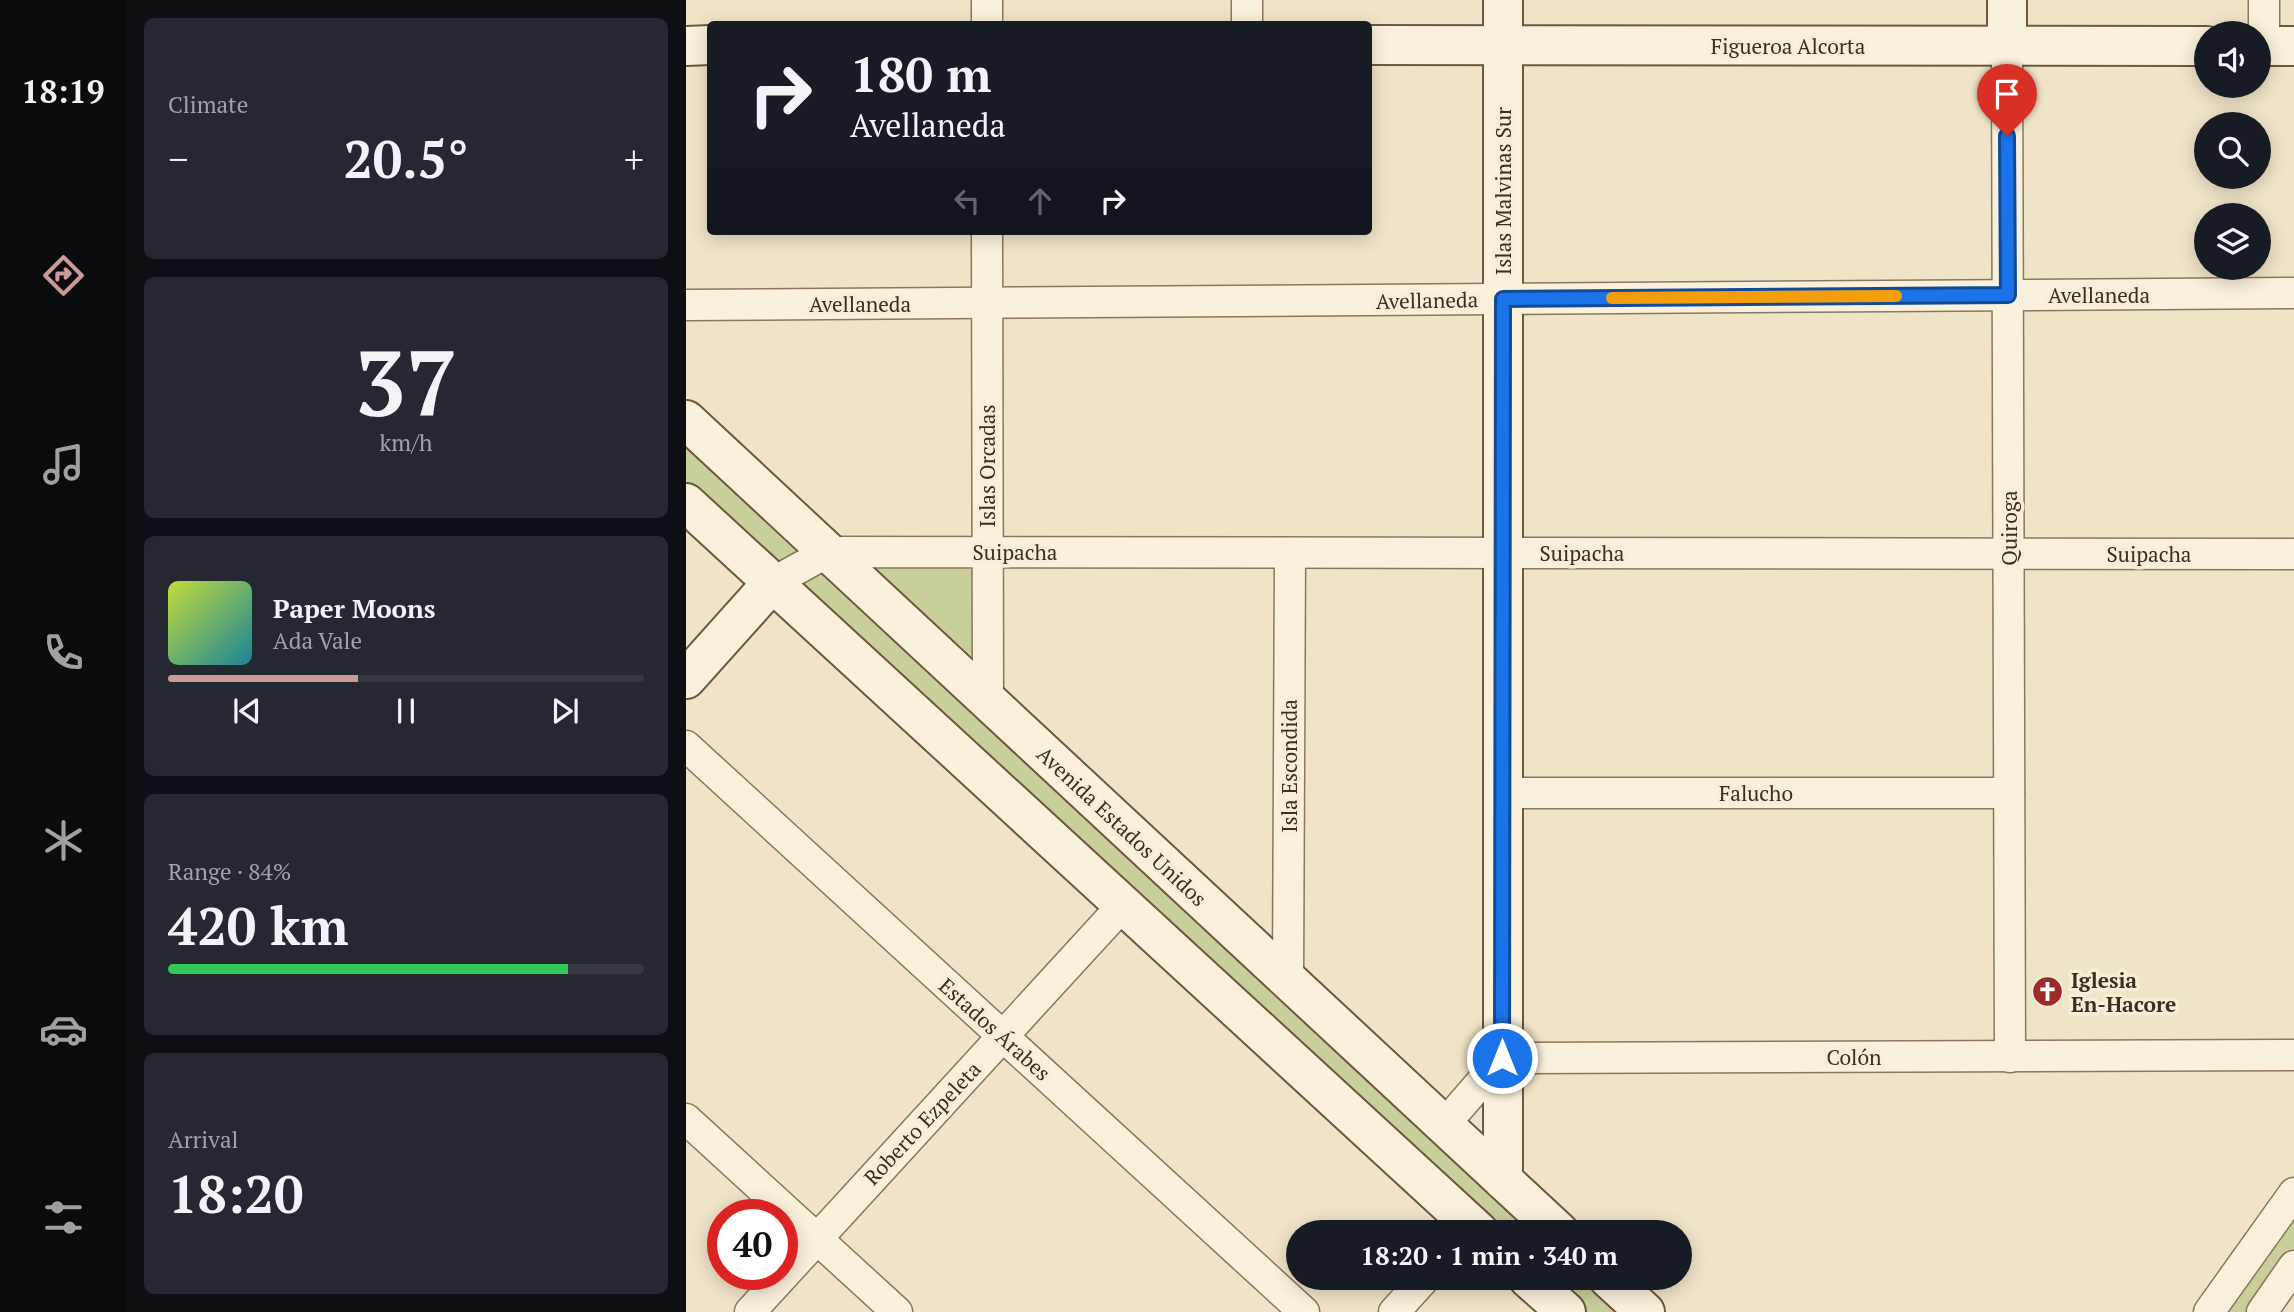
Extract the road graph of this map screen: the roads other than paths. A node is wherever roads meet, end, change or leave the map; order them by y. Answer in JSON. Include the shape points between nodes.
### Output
{"nodes":[{"id":1,"x":987,"y":0,"type":"edge"},
{"id":2,"x":1247,"y":0,"type":"edge"},
{"id":3,"x":1503,"y":0,"type":"edge"},
{"id":4,"x":2007,"y":0,"type":"edge"},
{"id":5,"x":2264,"y":0,"type":"edge"},
{"id":6,"x":987,"y":21,"type":"edge"},
{"id":7,"x":1247,"y":21,"type":"edge"},
{"id":8,"x":707,"y":45,"type":"edge"},
{"id":9,"x":1372,"y":45,"type":"edge"},
{"id":10,"x":686,"y":46,"type":"edge"},
{"id":11,"x":1503,"y":46,"type":"junction"},
{"id":12,"x":2007,"y":46,"type":"junction"},
{"id":13,"x":2194,"y":46,"type":"edge"},
{"id":14,"x":2272,"y":46,"type":"edge"},
{"id":15,"x":987,"y":235,"type":"edge"},
{"id":16,"x":2294,"y":293,"type":"edge"},
{"id":17,"x":2008,"y":295,"type":"junction"},
{"id":18,"x":1503,"y":299,"type":"junction"},
{"id":19,"x":987,"y":304,"type":"junction"},
{"id":20,"x":686,"y":305,"type":"edge"},
{"id":21,"x":686,"y":420,"type":"edge"},
{"id":22,"x":686,"y":503,"type":"edge"},
{"id":23,"x":828,"y":552,"type":"junction"},
{"id":24,"x":987,"y":552,"type":"junction"},
{"id":25,"x":1290,"y":553,"type":"junction"},
{"id":26,"x":1502,"y":553,"type":"junction"},
{"id":27,"x":2009,"y":553,"type":"junction"},
{"id":28,"x":2294,"y":554,"type":"edge"},
{"id":29,"x":772,"y":583,"type":"junction"},
{"id":30,"x":686,"y":679,"type":"edge"},
{"id":31,"x":988,"y":700,"type":"junction"},
{"id":32,"x":686,"y":746,"type":"edge"},
{"id":33,"x":1502,"y":793,"type":"junction"},
{"id":34,"x":2009,"y":793,"type":"junction"},
{"id":35,"x":1123,"y":905,"type":"junction"},
{"id":36,"x":1288,"y":980,"type":"junction"},
{"id":37,"x":1002,"y":1035,"type":"junction"},
{"id":38,"x":2294,"y":1055,"type":"edge"},
{"id":39,"x":2010,"y":1057,"type":"junction"},
{"id":40,"x":1502,"y":1058,"type":"junction"},
{"id":41,"x":686,"y":1119,"type":"edge"},
{"id":42,"x":1444,"y":1125,"type":"junction"},
{"id":43,"x":1503,"y":1180,"type":"junction"},
{"id":44,"x":2294,"y":1193,"type":"edge"},
{"id":45,"x":1461,"y":1220,"type":"edge"},
{"id":46,"x":1546,"y":1220,"type":"edge"},
{"id":47,"x":816,"y":1238,"type":"junction"},
{"id":48,"x":2294,"y":1266,"type":"edge"},
{"id":49,"x":1414,"y":1290,"type":"edge"},
{"id":50,"x":1541,"y":1290,"type":"edge"},
{"id":51,"x":1621,"y":1290,"type":"edge"},
{"id":52,"x":750,"y":1312,"type":"edge"},
{"id":53,"x":897,"y":1312,"type":"edge"},
{"id":54,"x":1304,"y":1312,"type":"edge"},
{"id":55,"x":1394,"y":1312,"type":"edge"},
{"id":56,"x":1566,"y":1312,"type":"edge"},
{"id":57,"x":1645,"y":1312,"type":"edge"},
{"id":58,"x":2209,"y":1312,"type":"edge"},
{"id":59,"x":2262,"y":1312,"type":"edge"}],
"edges":[{"from":1,"to":6,"type":"street"},
{"from":2,"to":7,"type":"street"},
{"from":3,"to":11,"type":"main road","name":"Islas Malvinas Sur"},
{"from":4,"to":12,"type":"main road","name":"Quiroga"},
{"from":5,"to":14,"type":"street"},
{"from":8,"to":10,"type":"main road"},
{"from":9,"to":11,"type":"main road","name":"Figueroa Alcorta"},
{"from":11,"to":12,"type":"main road","name":"Figueroa Alcorta"},
{"from":11,"to":18,"type":"main road","name":"Islas Malvinas Sur"},
{"from":12,"to":13,"type":"main road","name":"Figueroa Alcorta"},
{"from":12,"to":17,"type":"street","name":"Quiroga"},
{"from":15,"to":19,"type":"street","name":"Islas Orcadas"},
{"from":16,"to":17,"type":"street","name":"Avellaneda"},
{"from":17,"to":18,"type":"street","name":"Avellaneda"},
{"from":17,"to":27,"type":"street","name":"Quiroga"},
{"from":18,"to":19,"type":"street","name":"Avellaneda"},
{"from":18,"to":26,"type":"main road","name":"Islas Malvinas Sur"},
{"from":19,"to":20,"type":"street","name":"Avellaneda"},
{"from":19,"to":24,"type":"street","name":"Islas Orcadas"},
{"from":21,"to":23,"type":"main road","name":"Avenida Estados Unidos"},
{"from":22,"to":29,"type":"main road"},
{"from":23,"to":24,"type":"street","name":"Suipacha"},
{"from":23,"to":29,"type":"street"},
{"from":23,"to":31,"type":"main road","name":"Avenida Estados Unidos"},
{"from":24,"to":25,"type":"street","name":"Suipacha"},
{"from":24,"to":31,"type":"street","name":"Islas Orcadas"},
{"from":25,"to":26,"type":"street","name":"Suipacha"},
{"from":25,"to":36,"type":"street","name":"Isla Escondida"},
{"from":26,"to":27,"type":"street","name":"Suipacha"},
{"from":26,"to":33,"type":"main road","name":"Islas Malvinas Sur"},
{"from":27,"to":28,"type":"street","name":"Suipacha"},
{"from":27,"to":34,"type":"street","name":"Quiroga"},
{"from":29,"to":30,"type":"main road"},
{"from":29,"to":35,"type":"main road"},
{"from":31,"to":36,"type":"main road","name":"Avenida Estados Unidos"},
{"from":32,"to":37,"type":"street","name":"Estados Árabes"},
{"from":33,"to":34,"type":"street","name":"Falucho"},
{"from":33,"to":40,"type":"main road","name":"Islas Malvinas Sur"},
{"from":34,"to":39,"type":"street","name":"Quiroga"},
{"from":35,"to":37,"type":"street","name":"Roberto Ezpeleta"},
{"from":35,"to":45,"type":"main road"},
{"from":36,"to":42,"type":"main road","name":"Avenida Estados Unidos"},
{"from":37,"to":47,"type":"street","name":"Roberto Ezpeleta"},
{"from":37,"to":54,"type":"street","name":"Estados Árabes"},
{"from":38,"to":39,"type":"street","name":"Colón"},
{"from":39,"to":40,"type":"street","name":"Colón"},
{"from":40,"to":42,"type":"street"},
{"from":40,"to":43,"type":"main road","name":"Islas Malvinas Sur"},
{"from":41,"to":47,"type":"street"},
{"from":42,"to":43,"type":"main road","name":"Avenida Estados Unidos"},
{"from":43,"to":46,"type":"main road","name":"Avenida Estados Unidos"},
{"from":44,"to":58,"type":"street"},
{"from":47,"to":52,"type":"street","name":"Roberto Ezpeleta"},
{"from":47,"to":53,"type":"street"},
{"from":48,"to":59,"type":"street"},
{"from":49,"to":55,"type":"street"},
{"from":50,"to":56,"type":"main road"},
{"from":51,"to":57,"type":"main road"}]}
